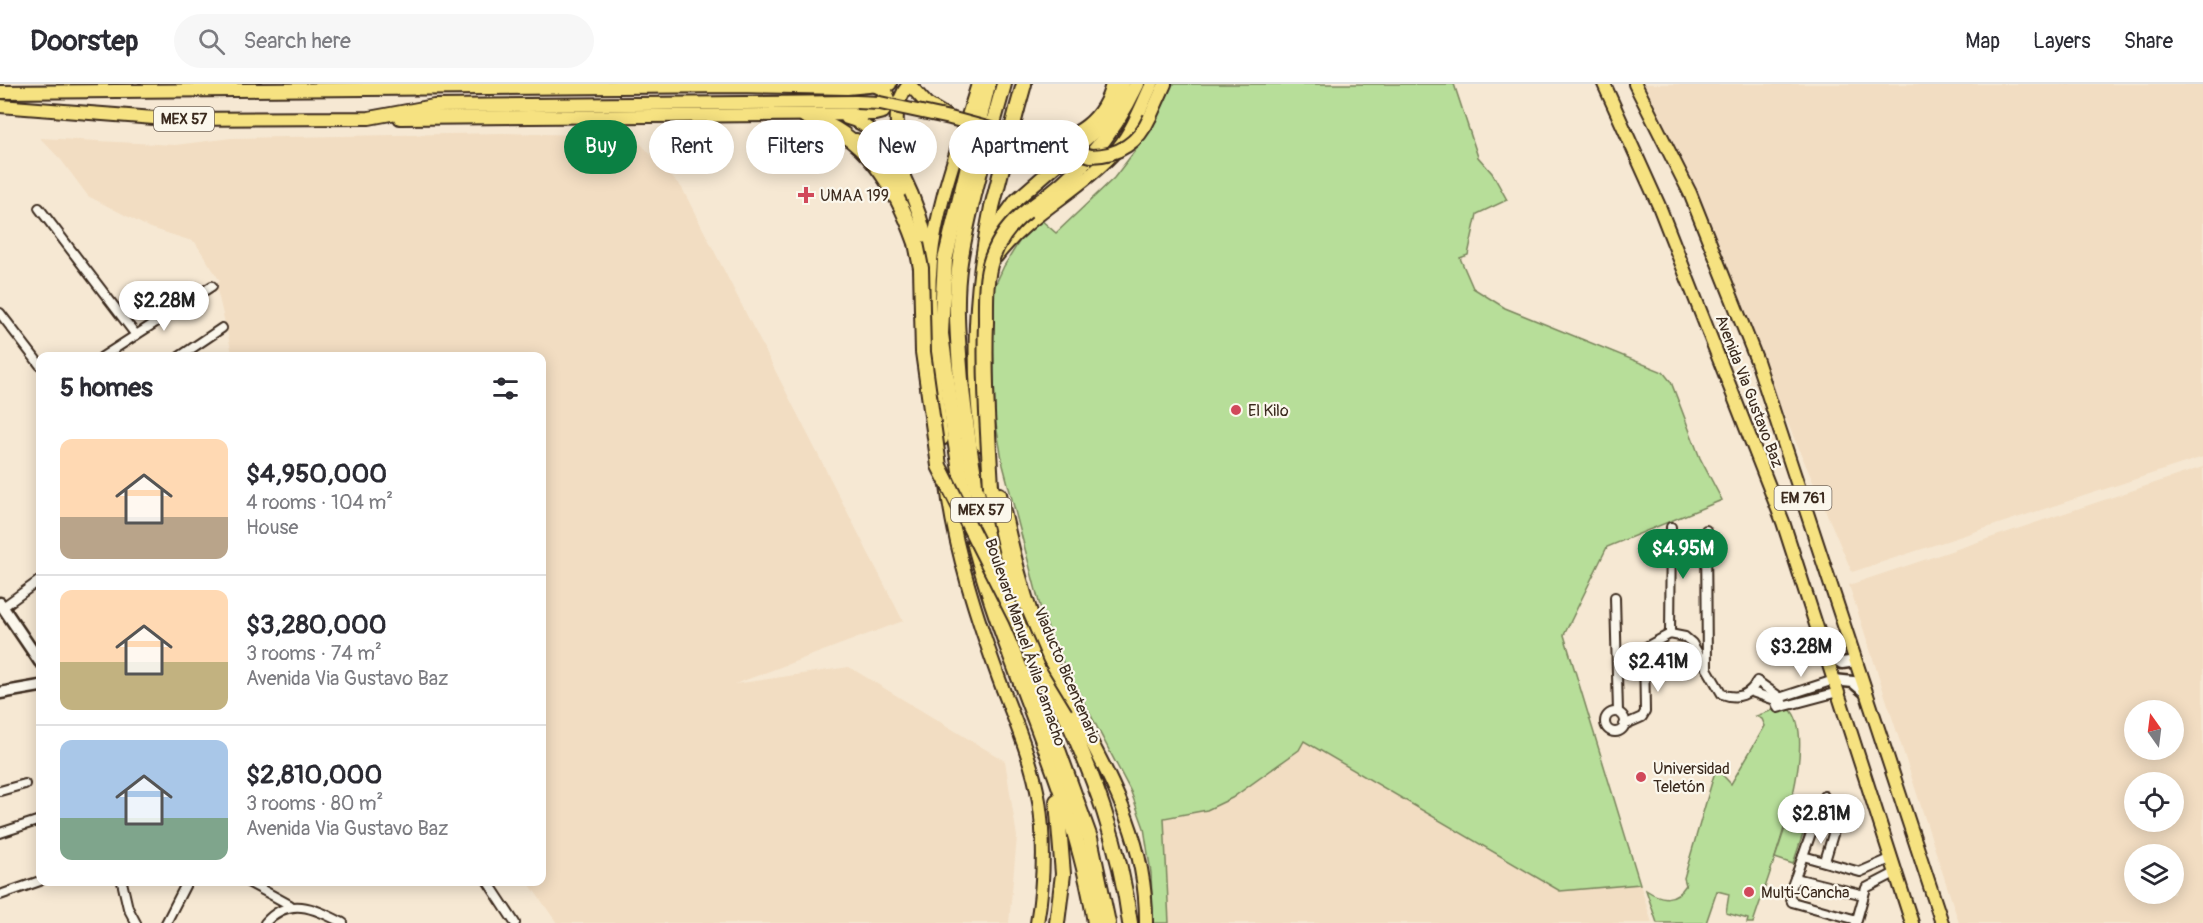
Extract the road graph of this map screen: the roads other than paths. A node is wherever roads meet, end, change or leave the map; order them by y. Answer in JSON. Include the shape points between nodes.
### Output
{"nodes":[{"id":1,"x":890,"y":84,"type":"edge"},
{"id":2,"x":909,"y":84,"type":"edge"},
{"id":3,"x":978,"y":84,"type":"edge"},
{"id":4,"x":988,"y":84,"type":"edge"},
{"id":5,"x":1004,"y":84,"type":"edge"},
{"id":6,"x":1024,"y":84,"type":"edge"},
{"id":7,"x":1029,"y":84,"type":"edge"},
{"id":8,"x":1112,"y":84,"type":"edge"},
{"id":9,"x":1152,"y":84,"type":"edge"},
{"id":10,"x":1165,"y":84,"type":"edge"},
{"id":11,"x":1604,"y":84,"type":"edge"},
{"id":12,"x":1635,"y":84,"type":"edge"},
{"id":13,"x":738,"y":85,"type":"edge"},
{"id":14,"x":1132,"y":85,"type":"edge"},
{"id":15,"x":612,"y":86,"type":"edge"},
{"id":16,"x":703,"y":86,"type":"edge"},
{"id":17,"x":876,"y":86,"type":"junction"},
{"id":18,"x":513,"y":87,"type":"edge"},
{"id":19,"x":0,"y":92,"type":"edge"},
{"id":20,"x":0,"y":106,"type":"edge"},
{"id":21,"x":805,"y":116,"type":"junction"},
{"id":22,"x":836,"y":116,"type":"junction"},
{"id":23,"x":369,"y":118,"type":"junction"},
{"id":24,"x":950,"y":118,"type":"junction"},
{"id":25,"x":958,"y":120,"type":"edge"},
{"id":26,"x":1089,"y":124,"type":"edge"},
{"id":27,"x":851,"y":138,"type":"junction"},
{"id":28,"x":857,"y":141,"type":"edge"},
{"id":29,"x":1089,"y":154,"type":"edge"},
{"id":30,"x":889,"y":174,"type":"edge"},
{"id":31,"x":891,"y":174,"type":"edge"},
{"id":32,"x":905,"y":182,"type":"junction"},
{"id":33,"x":896,"y":198,"type":"junction"},
{"id":34,"x":39,"y":208,"type":"dead end"},
{"id":35,"x":990,"y":236,"type":"junction"},
{"id":36,"x":922,"y":244,"type":"junction"},
{"id":37,"x":931,"y":260,"type":"junction"},
{"id":38,"x":983,"y":278,"type":"junction"},
{"id":39,"x":212,"y":286,"type":"dead end"},
{"id":40,"x":0,"y":313,"type":"edge"},
{"id":41,"x":222,"y":328,"type":"dead end"},
{"id":42,"x":136,"y":335,"type":"junction"},
{"id":43,"x":110,"y":352,"type":"edge"},
{"id":44,"x":186,"y":352,"type":"edge"},
{"id":45,"x":36,"y":360,"type":"edge"},
{"id":46,"x":991,"y":487,"type":"junction"},
{"id":47,"x":1671,"y":527,"type":"dead end"},
{"id":48,"x":1706,"y":530,"type":"dead end"},
{"id":49,"x":36,"y":583,"type":"edge"},
{"id":50,"x":1615,"y":597,"type":"dead end"},
{"id":51,"x":2,"y":605,"type":"edge"},
{"id":52,"x":1670,"y":634,"type":"junction"},
{"id":53,"x":1825,"y":652,"type":"junction"},
{"id":54,"x":36,"y":656,"type":"edge"},
{"id":55,"x":1856,"y":661,"type":"junction"},
{"id":56,"x":1707,"y":670,"type":"junction"},
{"id":57,"x":1836,"y":686,"type":"junction"},
{"id":58,"x":36,"y":687,"type":"edge"},
{"id":59,"x":1752,"y":692,"type":"junction"},
{"id":60,"x":0,"y":693,"type":"edge"},
{"id":61,"x":1868,"y":694,"type":"junction"},
{"id":62,"x":1780,"y":701,"type":"junction"},
{"id":63,"x":1617,"y":712,"type":"junction"},
{"id":64,"x":1065,"y":714,"type":"junction"},
{"id":65,"x":1624,"y":725,"type":"junction"},
{"id":66,"x":1054,"y":776,"type":"junction"},
{"id":67,"x":25,"y":784,"type":"dead end"},
{"id":68,"x":0,"y":790,"type":"edge"},
{"id":69,"x":1824,"y":796,"type":"dead end"},
{"id":70,"x":36,"y":821,"type":"edge"},
{"id":71,"x":1834,"y":831,"type":"dead end"},
{"id":72,"x":0,"y":833,"type":"edge"},
{"id":73,"x":1803,"y":856,"type":"junction"},
{"id":74,"x":1890,"y":859,"type":"junction"},
{"id":75,"x":1825,"y":861,"type":"junction"},
{"id":76,"x":1895,"y":873,"type":"junction"},
{"id":77,"x":1795,"y":878,"type":"junction"},
{"id":78,"x":36,"y":882,"type":"edge"},
{"id":79,"x":123,"y":886,"type":"edge"},
{"id":80,"x":186,"y":886,"type":"edge"},
{"id":81,"x":255,"y":886,"type":"edge"},
{"id":82,"x":491,"y":886,"type":"edge"},
{"id":83,"x":0,"y":895,"type":"edge"},
{"id":84,"x":1864,"y":896,"type":"junction"},
{"id":85,"x":290,"y":906,"type":"junction"},
{"id":86,"x":1856,"y":922,"type":"edge"},
{"id":87,"x":136,"y":923,"type":"edge"},
{"id":88,"x":166,"y":923,"type":"edge"},
{"id":89,"x":266,"y":923,"type":"edge"},
{"id":90,"x":343,"y":923,"type":"edge"},
{"id":91,"x":515,"y":923,"type":"edge"},
{"id":92,"x":1037,"y":923,"type":"edge"},
{"id":93,"x":1057,"y":923,"type":"edge"},
{"id":94,"x":1095,"y":923,"type":"edge"},
{"id":95,"x":1108,"y":923,"type":"edge"},
{"id":96,"x":1130,"y":923,"type":"edge"},
{"id":97,"x":1146,"y":923,"type":"edge"},
{"id":98,"x":1912,"y":923,"type":"edge"},
{"id":99,"x":1942,"y":923,"type":"edge"}],
"edges":[{"from":1,"to":17,"type":"main road"},
{"from":2,"to":24,"type":"main road","via":[[927,104]]},
{"from":2,"to":32,"type":"main road","via":[[896,114]]},
{"from":3,"to":37,"type":"main road","name":"Boulevard Manuel Ávila Camacho","via":[[947,188]]},
{"from":4,"to":66,"type":"highway","name":"Boulevard Manuel Ávila Camacho","number":"MEX 57","via":[[945,260],[941,334],[963,498],[982,574]]},
{"from":5,"to":95,"type":"highway","name":"Boulevard Manuel Ávila Camacho","number":"MEX 57","via":[[974,192],[960,263],[957,332],[967,437],[977,494],[1012,630],[1090,838]]},
{"from":6,"to":46,"type":"highway","name":"Viaducto Bicentenario","bridge":true,"via":[[992,207],[977,293],[976,374]]},
{"from":7,"to":35,"type":"main road","name":"Boulevard Manuel Ávila Camacho"},
{"from":8,"to":26,"type":"main road","via":[[1106,103]]},
{"from":9,"to":38,"type":"main road","via":[[1130,131],[1112,156],[1015,235]]},
{"from":10,"to":29,"type":"main road","bridge":true,"via":[[1136,139],[1107,155]]},
{"from":11,"to":53,"type":"main road","name":"Avenida Via Gustavo Baz","number":"EM 761","via":[[1659,206],[1783,522]]},
{"from":12,"to":55,"type":"main road","name":"Avenida Via Gustavo Baz","number":"EM 761","via":[[1690,193],[1757,362]]},
{"from":13,"to":16,"type":"main road","number":"MEX 57"},
{"from":13,"to":17,"type":"main road"},
{"from":14,"to":35,"type":"main road","via":[[1107,121],[1016,200]]},
{"from":14,"to":46,"type":"highway","bridge":true,"via":[[1121,118],[1096,151],[1027,211],[1005,233],[995,250],[989,270],[985,364]]},
{"from":15,"to":16,"type":"main road","number":"MEX 57"},
{"from":15,"to":18,"type":"main road","number":"MEX 57"},
{"from":17,"to":22,"type":"main road","via":[[883,88],[890,98],[883,112]]},
{"from":18,"to":19,"type":"main road","number":"MEX 57"},
{"from":20,"to":23,"type":"main road","number":"MEX 57","via":[[167,119]]},
{"from":21,"to":22,"type":"main road"},
{"from":21,"to":23,"type":"main road"},
{"from":21,"to":27,"type":"highway"},
{"from":22,"to":32,"type":"main road","via":[[858,121],[879,135]]},
{"from":23,"to":24,"type":"main road","number":"MEX 57","bridge":true,"via":[[434,106],[856,102]]},
{"from":24,"to":25,"type":"main road","number":"MEX 57","bridge":true},
{"from":27,"to":28,"type":"main road"},
{"from":27,"to":33,"type":"highway","via":[[871,158]]},
{"from":30,"to":33,"type":"highway"},
{"from":31,"to":36,"type":"main road"},
{"from":32,"to":36,"type":"main road"},
{"from":33,"to":36,"type":"highway"},
{"from":34,"to":42,"type":"street"},
{"from":35,"to":38,"type":"main road","name":"Boulevard Manuel Ávila Camacho"},
{"from":36,"to":37,"type":"main road"},
{"from":36,"to":64,"type":"highway","bridge":true,"via":[[923,352],[939,466],[1016,619],[1036,668]]},
{"from":37,"to":92,"type":"main road","name":"Boulevard Manuel Ávila Camacho","via":[[930,336],[949,503],[983,636],[1031,765],[1039,800],[1043,877]]},
{"from":38,"to":97,"type":"main road","name":"Boulevard Manuel Ávila Camacho","via":[[980,334],[984,414],[989,451],[1026,600],[1045,649],[1130,823],[1141,866]]},
{"from":39,"to":42,"type":"street"},
{"from":40,"to":45,"type":"street"},
{"from":41,"to":44,"type":"street"},
{"from":42,"to":43,"type":"street"},
{"from":46,"to":64,"type":"highway","name":"Viaducto Bicentenario","bridge":true,"via":[[1022,609]]},
{"from":47,"to":52,"type":"street"},
{"from":48,"to":56,"type":"street"},
{"from":49,"to":51,"type":"street"},
{"from":50,"to":63,"type":"street"},
{"from":51,"to":54,"type":"street"},
{"from":52,"to":56,"type":"street","via":[[1692,643]]},
{"from":52,"to":65,"type":"street","via":[[1644,648],[1645,712]]},
{"from":53,"to":55,"type":"street","via":[[1842,663]]},
{"from":53,"to":57,"type":"main road","name":"Avenida Via Gustavo Baz","number":"EM 761"},
{"from":55,"to":61,"type":"main road","name":"Avenida Via Gustavo Baz","number":"EM 761"},
{"from":56,"to":59,"type":"street","via":[[1722,694],[1736,697]]},
{"from":57,"to":61,"type":"street","via":[[1853,682]]},
{"from":57,"to":62,"type":"street"},
{"from":57,"to":62,"type":"street"},
{"from":57,"to":74,"type":"main road","name":"Avenida Via Gustavo Baz","number":"EM 761"},
{"from":58,"to":60,"type":"street"},
{"from":59,"to":62,"type":"street"},
{"from":59,"to":62,"type":"street","via":[[1757,681]]},
{"from":61,"to":99,"type":"main road","name":"Avenida Via Gustavo Baz","number":"EM 761"},
{"from":63,"to":65,"type":"street"},
{"from":63,"to":65,"type":"street","via":[[1607,715],[1606,726],[1616,732]]},
{"from":64,"to":96,"type":"highway","name":"Viaducto Bicentenario","via":[[1106,810],[1123,874]]},
{"from":66,"to":93,"type":"highway","number":"MEX 57","via":[[1063,874]]},
{"from":66,"to":94,"type":"highway","name":"Boulevard Manuel Ávila Camacho","number":"MEX 57","via":[[1082,861]]},
{"from":67,"to":68,"type":"street"},
{"from":69,"to":73,"type":"street"},
{"from":70,"to":72,"type":"street"},
{"from":71,"to":75,"type":"street"},
{"from":73,"to":75,"type":"street"},
{"from":73,"to":77,"type":"street"},
{"from":74,"to":75,"type":"street","via":[[1860,872]]},
{"from":74,"to":76,"type":"main road","name":"Avenida Via Gustavo Baz","number":"EM 761"},
{"from":76,"to":84,"type":"street","via":[[1868,886]]},
{"from":76,"to":98,"type":"main road","name":"Avenida Via Gustavo Baz","number":"EM 761"},
{"from":77,"to":84,"type":"street"},
{"from":77,"to":86,"type":"street","via":[[1789,894],[1792,902]]},
{"from":78,"to":83,"type":"street"},
{"from":79,"to":87,"type":"street"},
{"from":80,"to":88,"type":"street"},
{"from":81,"to":85,"type":"street"},
{"from":82,"to":91,"type":"street"},
{"from":84,"to":86,"type":"street"},
{"from":85,"to":89,"type":"street"},
{"from":85,"to":90,"type":"street","via":[[311,907]]}]}
